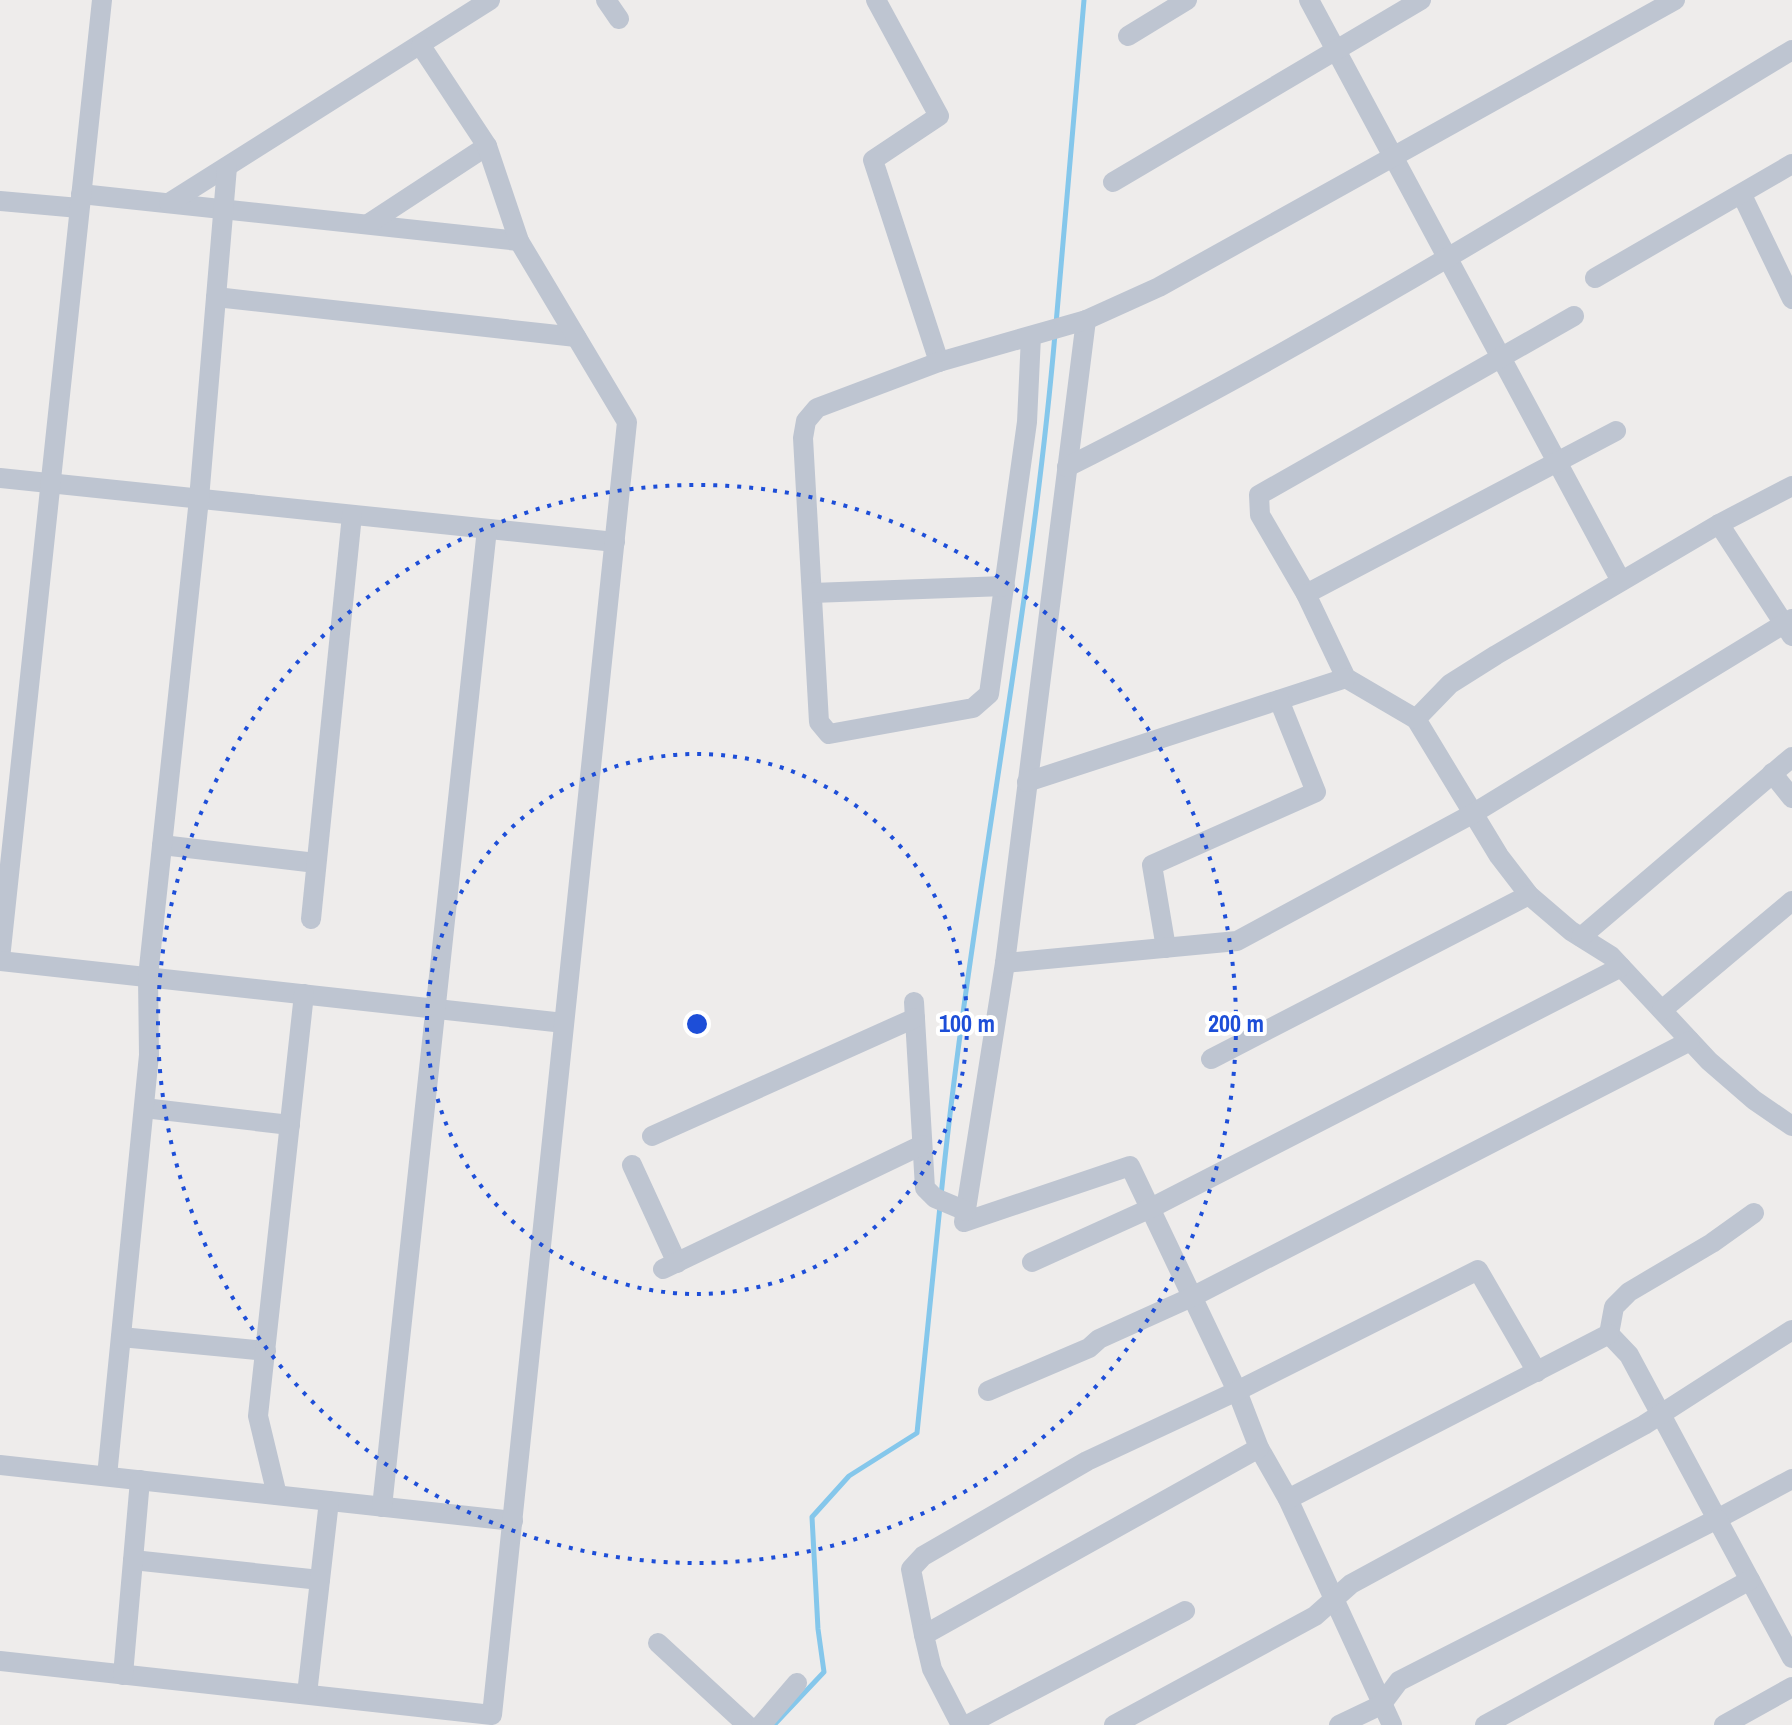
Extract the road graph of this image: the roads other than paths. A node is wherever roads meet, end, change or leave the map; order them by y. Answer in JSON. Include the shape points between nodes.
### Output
{"nodes":[{"id":1,"x":102,"y":0,"type":"edge"},
{"id":2,"x":490,"y":0,"type":"edge"},
{"id":3,"x":606,"y":0,"type":"edge"},
{"id":4,"x":1187,"y":0,"type":"edge"},
{"id":5,"x":1309,"y":0,"type":"edge"},
{"id":6,"x":1421,"y":0,"type":"edge"},
{"id":7,"x":1675,"y":0,"type":"edge"},
{"id":8,"x":880,"y":1,"type":"edge"},
{"id":9,"x":619,"y":19,"type":"dead end"},
{"id":10,"x":1128,"y":36,"type":"dead end"},
{"id":11,"x":421,"y":46,"type":"junction"},
{"id":12,"x":1335,"y":50,"type":"junction"},
{"id":13,"x":1792,"y":50,"type":"edge"},
{"id":14,"x":487,"y":146,"type":"junction"},
{"id":15,"x":1393,"y":156,"type":"junction"},
{"id":16,"x":1792,"y":164,"type":"edge"},
{"id":17,"x":227,"y":167,"type":"junction"},
{"id":18,"x":1113,"y":182,"type":"dead end"},
{"id":19,"x":1742,"y":195,"type":"junction"},
{"id":20,"x":0,"y":201,"type":"edge"},
{"id":21,"x":80,"y":201,"type":"junction"},
{"id":22,"x":169,"y":203,"type":"junction"},
{"id":23,"x":224,"y":209,"type":"junction"},
{"id":24,"x":368,"y":224,"type":"junction"},
{"id":25,"x":519,"y":241,"type":"junction"},
{"id":26,"x":1448,"y":259,"type":"junction"},
{"id":27,"x":1595,"y":278,"type":"dead end"},
{"id":28,"x":216,"y":297,"type":"junction"},
{"id":29,"x":1792,"y":299,"type":"edge"},
{"id":30,"x":1574,"y":316,"type":"dead end"},
{"id":31,"x":1077,"y":322,"type":"junction"},
{"id":32,"x":1037,"y":334,"type":"junction"},
{"id":33,"x":576,"y":337,"type":"junction"},
{"id":34,"x":1500,"y":358,"type":"junction"},
{"id":35,"x":939,"y":362,"type":"junction"},
{"id":36,"x":1616,"y":431,"type":"dead end"},
{"id":37,"x":1556,"y":462,"type":"junction"},
{"id":38,"x":1067,"y":467,"type":"junction"},
{"id":39,"x":0,"y":478,"type":"edge"},
{"id":40,"x":50,"y":484,"type":"junction"},
{"id":41,"x":1792,"y":486,"type":"edge"},
{"id":42,"x":199,"y":499,"type":"junction"},
{"id":43,"x":352,"y":515,"type":"junction"},
{"id":44,"x":1719,"y":524,"type":"junction"},
{"id":45,"x":487,"y":529,"type":"junction"},
{"id":46,"x":615,"y":542,"type":"junction"},
{"id":47,"x":1621,"y":581,"type":"junction"},
{"id":48,"x":1005,"y":586,"type":"junction"},
{"id":49,"x":812,"y":593,"type":"junction"},
{"id":50,"x":1306,"y":594,"type":"junction"},
{"id":51,"x":1789,"y":626,"type":"edge"},
{"id":52,"x":1346,"y":678,"type":"junction"},
{"id":53,"x":1279,"y":700,"type":"junction"},
{"id":54,"x":1416,"y":719,"type":"junction"},
{"id":55,"x":1792,"y":757,"type":"edge"},
{"id":56,"x":1772,"y":773,"type":"junction"},
{"id":57,"x":1027,"y":782,"type":"junction"},
{"id":58,"x":1792,"y":798,"type":"edge"},
{"id":59,"x":1474,"y":813,"type":"junction"},
{"id":60,"x":162,"y":845,"type":"junction"},
{"id":61,"x":316,"y":863,"type":"junction"},
{"id":62,"x":1529,"y":895,"type":"junction"},
{"id":63,"x":1792,"y":901,"type":"edge"},
{"id":64,"x":311,"y":919,"type":"dead end"},
{"id":65,"x":1581,"y":937,"type":"junction"},
{"id":66,"x":1166,"y":948,"type":"junction"},
{"id":67,"x":0,"y":960,"type":"edge"},
{"id":68,"x":1005,"y":963,"type":"junction"},
{"id":69,"x":1621,"y":967,"type":"junction"},
{"id":70,"x":148,"y":977,"type":"junction"},
{"id":71,"x":304,"y":994,"type":"junction"},
{"id":72,"x":435,"y":1009,"type":"junction"},
{"id":73,"x":1662,"y":1010,"type":"junction"},
{"id":74,"x":564,"y":1023,"type":"junction"},
{"id":75,"x":1690,"y":1041,"type":"junction"},
{"id":76,"x":1211,"y":1059,"type":"dead end"},
{"id":77,"x":144,"y":1108,"type":"junction"},
{"id":78,"x":290,"y":1125,"type":"junction"},
{"id":79,"x":1792,"y":1126,"type":"edge"},
{"id":80,"x":652,"y":1136,"type":"dead end"},
{"id":81,"x":922,"y":1145,"type":"junction"},
{"id":82,"x":632,"y":1165,"type":"dead end"},
{"id":83,"x":1149,"y":1209,"type":"junction"},
{"id":84,"x":966,"y":1211,"type":"junction"},
{"id":85,"x":1754,"y":1213,"type":"dead end"},
{"id":86,"x":1032,"y":1262,"type":"dead end"},
{"id":87,"x":1192,"y":1297,"type":"junction"},
{"id":88,"x":1792,"y":1330,"type":"edge"},
{"id":89,"x":1609,"y":1334,"type":"junction"},
{"id":90,"x":121,"y":1337,"type":"junction"},
{"id":91,"x":266,"y":1351,"type":"junction"},
{"id":92,"x":1537,"y":1372,"type":"junction"},
{"id":93,"x":988,"y":1391,"type":"dead end"},
{"id":94,"x":1237,"y":1391,"type":"junction"},
{"id":95,"x":1661,"y":1412,"type":"junction"},
{"id":96,"x":1259,"y":1448,"type":"junction"},
{"id":97,"x":0,"y":1465,"type":"edge"},
{"id":98,"x":107,"y":1476,"type":"junction"},
{"id":99,"x":1792,"y":1479,"type":"edge"},
{"id":100,"x":140,"y":1480,"type":"junction"},
{"id":101,"x":277,"y":1495,"type":"junction"},
{"id":102,"x":1288,"y":1499,"type":"junction"},
{"id":103,"x":329,"y":1501,"type":"junction"},
{"id":104,"x":382,"y":1507,"type":"junction"},
{"id":105,"x":1717,"y":1519,"type":"junction"},
{"id":106,"x":513,"y":1521,"type":"junction"},
{"id":107,"x":133,"y":1560,"type":"junction"},
{"id":108,"x":320,"y":1580,"type":"junction"},
{"id":109,"x":1750,"y":1580,"type":"junction"},
{"id":110,"x":1333,"y":1599,"type":"junction"},
{"id":111,"x":1185,"y":1611,"type":"dead end"},
{"id":112,"x":1784,"y":1624,"type":"edge"},
{"id":113,"x":924,"y":1635,"type":"junction"},
{"id":114,"x":658,"y":1643,"type":"dead end"},
{"id":115,"x":1792,"y":1658,"type":"edge"},
{"id":116,"x":0,"y":1661,"type":"edge"},
{"id":117,"x":123,"y":1675,"type":"junction"},
{"id":118,"x":797,"y":1683,"type":"dead end"},
{"id":119,"x":1792,"y":1687,"type":"edge"},
{"id":120,"x":307,"y":1694,"type":"junction"},
{"id":121,"x":1381,"y":1705,"type":"junction"},
{"id":122,"x":747,"y":1725,"type":"edge"},
{"id":123,"x":761,"y":1725,"type":"edge"},
{"id":124,"x":961,"y":1725,"type":"edge"},
{"id":125,"x":967,"y":1725,"type":"edge"},
{"id":126,"x":1114,"y":1725,"type":"edge"},
{"id":127,"x":1339,"y":1725,"type":"edge"},
{"id":128,"x":1392,"y":1725,"type":"edge"},
{"id":129,"x":1485,"y":1725,"type":"edge"},
{"id":130,"x":1724,"y":1725,"type":"edge"}],
"edges":[{"from":1,"to":21,"type":"street"},
{"from":2,"to":11,"type":"street"},
{"from":3,"to":9,"type":"street"},
{"from":4,"to":10,"type":"street"},
{"from":5,"to":12,"type":"street"},
{"from":6,"to":12,"type":"street"},
{"from":7,"to":15,"type":"street"},
{"from":8,"to":35,"type":"street","via":[[939,116],[873,160]]},
{"from":11,"to":14,"type":"street"},
{"from":11,"to":17,"type":"street"},
{"from":12,"to":15,"type":"street"},
{"from":12,"to":18,"type":"street"},
{"from":13,"to":26,"type":"street"},
{"from":14,"to":24,"type":"street"},
{"from":14,"to":25,"type":"street"},
{"from":15,"to":26,"type":"street"},
{"from":15,"to":31,"type":"street","via":[[1159,287]]},
{"from":16,"to":19,"type":"street"},
{"from":17,"to":22,"type":"street"},
{"from":17,"to":23,"type":"street"},
{"from":19,"to":27,"type":"street"},
{"from":19,"to":29,"type":"street"},
{"from":20,"to":21,"type":"street"},
{"from":21,"to":22,"type":"street"},
{"from":21,"to":40,"type":"street"},
{"from":22,"to":23,"type":"street"},
{"from":23,"to":24,"type":"street"},
{"from":23,"to":28,"type":"street"},
{"from":24,"to":25,"type":"street"},
{"from":25,"to":33,"type":"street"},
{"from":26,"to":34,"type":"street"},
{"from":26,"to":38,"type":"street","via":[[1213,394]]},
{"from":28,"to":33,"type":"street"},
{"from":28,"to":42,"type":"street"},
{"from":30,"to":34,"type":"street"},
{"from":31,"to":32,"type":"street"},
{"from":31,"to":38,"type":"street"},
{"from":32,"to":35,"type":"street"},
{"from":32,"to":48,"type":"street"},
{"from":33,"to":46,"type":"street","via":[[627,422]]},
{"from":34,"to":37,"type":"street"},
{"from":34,"to":50,"type":"street","via":[[1259,495],[1260,515]]},
{"from":35,"to":49,"type":"street","via":[[817,408],[806,421]]},
{"from":36,"to":37,"type":"street"},
{"from":37,"to":47,"type":"street"},
{"from":37,"to":50,"type":"street"},
{"from":38,"to":57,"type":"street"},
{"from":39,"to":40,"type":"street"},
{"from":40,"to":42,"type":"street"},
{"from":40,"to":67,"type":"street"},
{"from":41,"to":44,"type":"street"},
{"from":42,"to":43,"type":"street"},
{"from":42,"to":60,"type":"street"},
{"from":43,"to":45,"type":"street"},
{"from":43,"to":61,"type":"street"},
{"from":44,"to":47,"type":"street"},
{"from":44,"to":51,"type":"street"},
{"from":45,"to":46,"type":"street"},
{"from":45,"to":72,"type":"street"},
{"from":46,"to":74,"type":"street"},
{"from":47,"to":54,"type":"street","via":[[1450,684]]},
{"from":48,"to":49,"type":"street"},
{"from":48,"to":49,"type":"street","via":[[989,694],[981,704],[829,734],[819,722]]},
{"from":50,"to":52,"type":"street"},
{"from":51,"to":59,"type":"street"},
{"from":52,"to":53,"type":"street"},
{"from":52,"to":54,"type":"street"},
{"from":53,"to":57,"type":"street"},
{"from":53,"to":66,"type":"street","via":[[1316,792],[1152,865]]},
{"from":54,"to":59,"type":"street"},
{"from":55,"to":56,"type":"street"},
{"from":56,"to":58,"type":"street"},
{"from":56,"to":65,"type":"street"},
{"from":57,"to":68,"type":"street"},
{"from":59,"to":62,"type":"street"},
{"from":59,"to":66,"type":"street","via":[[1237,941]]},
{"from":60,"to":61,"type":"street"},
{"from":60,"to":70,"type":"street"},
{"from":61,"to":64,"type":"street"},
{"from":62,"to":65,"type":"street"},
{"from":62,"to":76,"type":"street"},
{"from":63,"to":73,"type":"street"},
{"from":65,"to":69,"type":"street"},
{"from":66,"to":68,"type":"street"},
{"from":67,"to":70,"type":"street"},
{"from":68,"to":84,"type":"street"},
{"from":69,"to":73,"type":"street"},
{"from":69,"to":83,"type":"street"},
{"from":70,"to":71,"type":"street"},
{"from":70,"to":77,"type":"street"},
{"from":71,"to":72,"type":"street"},
{"from":71,"to":78,"type":"street"},
{"from":72,"to":74,"type":"street"},
{"from":72,"to":104,"type":"street"},
{"from":73,"to":75,"type":"street"},
{"from":74,"to":106,"type":"street"},
{"from":75,"to":79,"type":"street","via":[[1754,1100]]},
{"from":75,"to":87,"type":"street"},
{"from":77,"to":78,"type":"street"},
{"from":77,"to":90,"type":"street"},
{"from":78,"to":91,"type":"street"},
{"from":80,"to":81,"type":"street","via":[[915,1010]]},
{"from":81,"to":82,"type":"street","via":[[670,1266]]},
{"from":81,"to":84,"type":"street","via":[[925,1188]]},
{"from":83,"to":84,"type":"street","via":[[1130,1166],[964,1222]]},
{"from":83,"to":86,"type":"street"},
{"from":83,"to":87,"type":"street"},
{"from":85,"to":89,"type":"street","via":[[1629,1292],[1614,1307]]},
{"from":87,"to":93,"type":"street"},
{"from":87,"to":94,"type":"street"},
{"from":88,"to":95,"type":"street"},
{"from":89,"to":92,"type":"street"},
{"from":89,"to":95,"type":"street","via":[[1629,1355]]},
{"from":90,"to":91,"type":"street"},
{"from":90,"to":98,"type":"street"},
{"from":91,"to":101,"type":"street","via":[[258,1416]]},
{"from":92,"to":94,"type":"street","via":[[1478,1270]]},
{"from":92,"to":102,"type":"street"},
{"from":94,"to":96,"type":"street"},
{"from":94,"to":113,"type":"street","via":[[1087,1461],[914,1563],[912,1585]]},
{"from":95,"to":105,"type":"street"},
{"from":95,"to":110,"type":"street","via":[[1351,1584]]},
{"from":96,"to":102,"type":"street"},
{"from":96,"to":113,"type":"street"},
{"from":97,"to":98,"type":"street"},
{"from":98,"to":100,"type":"street"},
{"from":99,"to":105,"type":"street"},
{"from":100,"to":101,"type":"street"},
{"from":100,"to":107,"type":"street"},
{"from":101,"to":103,"type":"street"},
{"from":102,"to":110,"type":"street"},
{"from":103,"to":104,"type":"street"},
{"from":103,"to":108,"type":"street"},
{"from":104,"to":106,"type":"street"},
{"from":105,"to":109,"type":"street"},
{"from":105,"to":121,"type":"street","via":[[1399,1681]]},
{"from":106,"to":120,"type":"street","via":[[492,1715]]},
{"from":107,"to":108,"type":"street"},
{"from":107,"to":117,"type":"street"},
{"from":108,"to":120,"type":"street"},
{"from":109,"to":112,"type":"street"},
{"from":109,"to":129,"type":"street"},
{"from":110,"to":121,"type":"street"},
{"from":110,"to":126,"type":"street","via":[[1315,1616]]},
{"from":111,"to":125,"type":"street"},
{"from":112,"to":115,"type":"street"},
{"from":113,"to":124,"type":"street","via":[[932,1669]]},
{"from":114,"to":122,"type":"street"},
{"from":116,"to":117,"type":"street"},
{"from":117,"to":120,"type":"street"},
{"from":118,"to":123,"type":"street"},
{"from":119,"to":130,"type":"street"},
{"from":121,"to":127,"type":"street"},
{"from":121,"to":128,"type":"street"}]}
